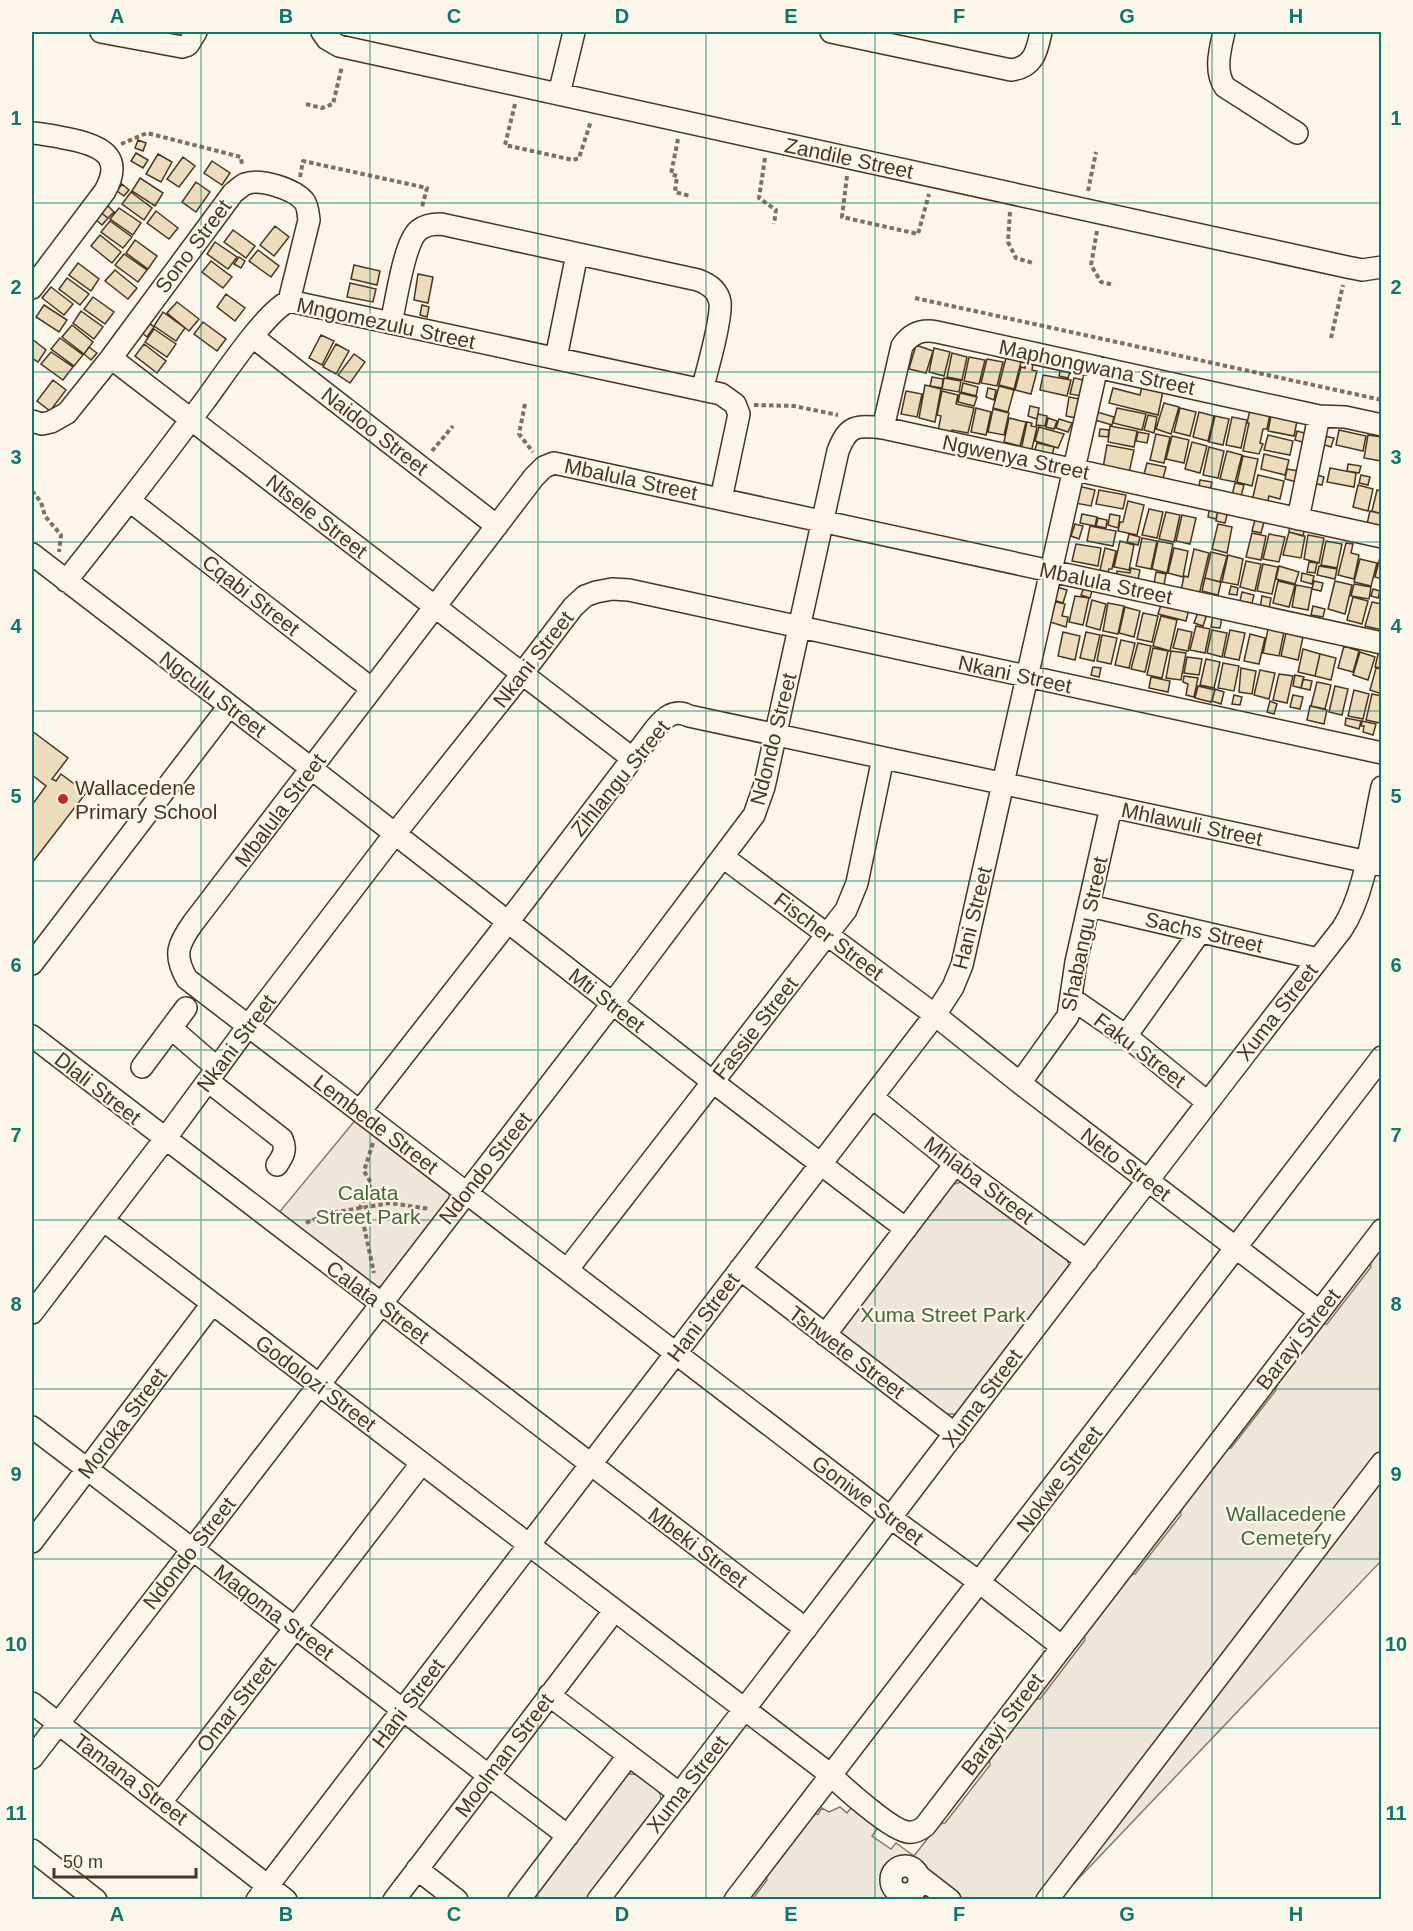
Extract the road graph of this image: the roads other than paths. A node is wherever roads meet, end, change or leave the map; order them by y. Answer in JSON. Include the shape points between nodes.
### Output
{"nodes":[{"id":1,"x":101,"y":32,"type":"edge"},
{"id":2,"x":196,"y":32,"type":"edge"},
{"id":3,"x":322,"y":32,"type":"edge"},
{"id":4,"x":574,"y":32,"type":"edge"},
{"id":5,"x":831,"y":32,"type":"edge"},
{"id":6,"x":1041,"y":32,"type":"edge"},
{"id":7,"x":1224,"y":32,"type":"edge"},
{"id":8,"x":559,"y":94,"type":"junction"},
{"id":9,"x":32,"y":133,"type":"edge"},
{"id":10,"x":1298,"y":133,"type":"dead end"},
{"id":11,"x":578,"y":254,"type":"junction"},
{"id":12,"x":1382,"y":267,"type":"edge"},
{"id":13,"x":32,"y":288,"type":"edge"},
{"id":14,"x":289,"y":301,"type":"junction"},
{"id":15,"x":391,"y":323,"type":"junction"},
{"id":16,"x":253,"y":337,"type":"junction"},
{"id":17,"x":111,"y":358,"type":"junction"},
{"id":18,"x":556,"y":358,"type":"junction"},
{"id":19,"x":1097,"y":367,"type":"junction"},
{"id":20,"x":702,"y":390,"type":"junction"},
{"id":21,"x":1319,"y":416,"type":"junction"},
{"id":22,"x":191,"y":419,"type":"junction"},
{"id":23,"x":32,"y":421,"type":"edge"},
{"id":24,"x":1382,"y":425,"type":"edge"},
{"id":25,"x":872,"y":427,"type":"junction"},
{"id":26,"x":1074,"y":470,"type":"junction"},
{"id":27,"x":722,"y":499,"type":"junction"},
{"id":28,"x":130,"y":501,"type":"junction"},
{"id":29,"x":1298,"y":519,"type":"junction"},
{"id":30,"x":822,"y":521,"type":"junction"},
{"id":31,"x":497,"y":526,"type":"junction"},
{"id":32,"x":1382,"y":537,"type":"edge"},
{"id":33,"x":32,"y":554,"type":"edge"},
{"id":34,"x":1051,"y":571,"type":"junction"},
{"id":35,"x":66,"y":581,"type":"junction"},
{"id":36,"x":434,"y":606,"type":"junction"},
{"id":37,"x":800,"y":627,"type":"junction"},
{"id":38,"x":1382,"y":643,"type":"edge"},
{"id":39,"x":522,"y":674,"type":"junction"},
{"id":40,"x":1027,"y":676,"type":"junction"},
{"id":41,"x":372,"y":689,"type":"junction"},
{"id":42,"x":229,"y":706,"type":"junction"},
{"id":43,"x":776,"y":735,"type":"junction"},
{"id":44,"x":1382,"y":753,"type":"edge"},
{"id":45,"x":632,"y":758,"type":"junction"},
{"id":46,"x":883,"y":758,"type":"junction"},
{"id":47,"x":312,"y":769,"type":"junction"},
{"id":48,"x":1003,"y":783,"type":"junction"},
{"id":49,"x":1382,"y":788,"type":"edge"},
{"id":50,"x":1111,"y":807,"type":"junction"},
{"id":51,"x":394,"y":835,"type":"junction"},
{"id":52,"x":723,"y":857,"type":"junction"},
{"id":53,"x":1374,"y":864,"type":"edge"},
{"id":54,"x":1090,"y":906,"type":"junction"},
{"id":55,"x":508,"y":922,"type":"junction"},
{"id":56,"x":1200,"y":932,"type":"junction"},
{"id":57,"x":827,"y":935,"type":"junction"},
{"id":58,"x":1318,"y":959,"type":"junction"},
{"id":59,"x":32,"y":964,"type":"edge"},
{"id":60,"x":1071,"y":999,"type":"junction"},
{"id":61,"x":612,"y":1004,"type":"junction"},
{"id":62,"x":186,"y":1008,"type":"dead end"},
{"id":63,"x":935,"y":1015,"type":"junction"},
{"id":64,"x":248,"y":1026,"type":"junction"},
{"id":65,"x":171,"y":1028,"type":"junction"},
{"id":66,"x":32,"y":1036,"type":"edge"},
{"id":67,"x":1126,"y":1036,"type":"junction"},
{"id":68,"x":1382,"y":1057,"type":"edge"},
{"id":69,"x":142,"y":1067,"type":"dead end"},
{"id":70,"x":212,"y":1074,"type":"junction"},
{"id":71,"x":713,"y":1082,"type":"junction"},
{"id":72,"x":1020,"y":1083,"type":"junction"},
{"id":73,"x":872,"y":1097,"type":"junction"},
{"id":74,"x":1207,"y":1102,"type":"junction"},
{"id":75,"x":360,"y":1111,"type":"junction"},
{"id":76,"x":165,"y":1139,"type":"junction"},
{"id":77,"x":821,"y":1164,"type":"junction"},
{"id":78,"x":955,"y":1164,"type":"junction"},
{"id":79,"x":277,"y":1165,"type":"dead end"},
{"id":80,"x":1148,"y":1180,"type":"junction"},
{"id":81,"x":466,"y":1192,"type":"junction"},
{"id":82,"x":103,"y":1220,"type":"junction"},
{"id":83,"x":906,"y":1229,"type":"junction"},
{"id":84,"x":1382,"y":1230,"type":"edge"},
{"id":85,"x":1236,"y":1247,"type":"junction"},
{"id":86,"x":1087,"y":1262,"type":"junction"},
{"id":87,"x":740,"y":1269,"type":"junction"},
{"id":88,"x":567,"y":1270,"type":"junction"},
{"id":89,"x":35,"y":1302,"type":"edge"},
{"id":90,"x":212,"y":1304,"type":"junction"},
{"id":91,"x":381,"y":1304,"type":"junction"},
{"id":92,"x":1319,"y":1311,"type":"junction"},
{"id":93,"x":825,"y":1335,"type":"junction"},
{"id":94,"x":676,"y":1353,"type":"junction"},
{"id":95,"x":318,"y":1385,"type":"junction"},
{"id":96,"x":32,"y":1426,"type":"edge"},
{"id":97,"x":955,"y":1434,"type":"junction"},
{"id":98,"x":1382,"y":1462,"type":"edge"},
{"id":99,"x":421,"y":1464,"type":"junction"},
{"id":100,"x":590,"y":1464,"type":"junction"},
{"id":101,"x":87,"y":1469,"type":"junction"},
{"id":102,"x":891,"y":1518,"type":"junction"},
{"id":103,"x":32,"y":1542,"type":"edge"},
{"id":104,"x":528,"y":1545,"type":"junction"},
{"id":105,"x":192,"y":1549,"type":"junction"},
{"id":106,"x":979,"y":1582,"type":"junction"},
{"id":107,"x":614,"y":1611,"type":"junction"},
{"id":108,"x":295,"y":1628,"type":"junction"},
{"id":109,"x":806,"y":1629,"type":"junction"},
{"id":110,"x":1061,"y":1646,"type":"junction"},
{"id":111,"x":549,"y":1695,"type":"junction"},
{"id":112,"x":32,"y":1703,"type":"edge"},
{"id":113,"x":744,"y":1709,"type":"junction"},
{"id":114,"x":402,"y":1710,"type":"junction"},
{"id":115,"x":58,"y":1724,"type":"junction"},
{"id":116,"x":628,"y":1756,"type":"junction"},
{"id":117,"x":32,"y":1758,"type":"edge"},
{"id":118,"x":489,"y":1775,"type":"junction"},
{"id":119,"x":831,"y":1775,"type":"junction"},
{"id":120,"x":680,"y":1794,"type":"junction"},
{"id":121,"x":161,"y":1802,"type":"junction"},
{"id":122,"x":568,"y":1836,"type":"junction"},
{"id":123,"x":32,"y":1851,"type":"edge"},
{"id":124,"x":417,"y":1869,"type":"junction"},
{"id":125,"x":263,"y":1892,"type":"edge"},
{"id":126,"x":893,"y":1895,"type":"edge"},
{"id":127,"x":96,"y":1899,"type":"edge"},
{"id":128,"x":286,"y":1899,"type":"edge"},
{"id":129,"x":394,"y":1899,"type":"edge"},
{"id":130,"x":457,"y":1899,"type":"edge"},
{"id":131,"x":519,"y":1899,"type":"edge"},
{"id":132,"x":598,"y":1899,"type":"edge"},
{"id":133,"x":735,"y":1899,"type":"edge"},
{"id":134,"x":950,"y":1899,"type":"edge"},
{"id":135,"x":1047,"y":1899,"type":"edge"}],
"edges":[{"from":1,"to":2,"type":"street","via":[[182,47],[188,45]]},
{"from":3,"to":8,"type":"street","name":"Zandile Street","via":[[333,43],[346,47]]},
{"from":4,"to":8,"type":"street"},
{"from":5,"to":6,"type":"street","via":[[1011,70],[1030,63]]},
{"from":7,"to":10,"type":"street","via":[[1220,79],[1226,87]]},
{"from":8,"to":12,"type":"street","name":"Zandile Street","via":[[1347,267]]},
{"from":9,"to":13,"type":"street","via":[[94,145],[110,159],[113,169],[105,191]]},
{"from":11,"to":15,"type":"street","via":[[441,224],[425,226],[409,242]]},
{"from":11,"to":18,"type":"street"},
{"from":11,"to":20,"type":"street","via":[[698,280],[714,290],[720,311]]},
{"from":14,"to":15,"type":"street","name":"Mngomezulu Street"},
{"from":14,"to":16,"type":"street","name":"Mngomezulu Street","via":[[275,310]]},
{"from":14,"to":17,"type":"street","name":"Sono Street","via":[[309,220],[305,203],[278,187],[246,184],[233,193]]},
{"from":15,"to":18,"type":"street","name":"Mngomezulu Street"},
{"from":16,"to":22,"type":"street","name":"Mngomezulu Street"},
{"from":16,"to":31,"type":"street","name":"Naidoo Street"},
{"from":17,"to":22,"type":"street","name":"Ntsele Street"},
{"from":17,"to":23,"type":"street","name":"Sono Street","via":[[67,413],[51,423]]},
{"from":18,"to":20,"type":"street","name":"Mngomezulu Street"},
{"from":19,"to":21,"type":"street","name":"Maphongwana Street"},
{"from":19,"to":25,"type":"street","name":"Maphongwana Street","via":[[923,330],[910,336],[902,346]]},
{"from":19,"to":26,"type":"street","name":"Hani Street"},
{"from":20,"to":27,"type":"street","name":"Mngomezulu Street","via":[[721,394],[735,404],[739,414]]},
{"from":21,"to":24,"type":"street","name":"Maphongwana Street"},
{"from":21,"to":29,"type":"street"},
{"from":22,"to":28,"type":"street","name":"Mngomezulu Street"},
{"from":22,"to":36,"type":"street","name":"Ntsele Street"},
{"from":25,"to":26,"type":"street","name":"Ngwenya Street"},
{"from":25,"to":30,"type":"street","via":[[844,436]]},
{"from":26,"to":29,"type":"street","name":"Ngwenya Street"},
{"from":26,"to":34,"type":"street","name":"Hani Street"},
{"from":27,"to":30,"type":"street","name":"Mbalula Street"},
{"from":27,"to":31,"type":"street","name":"Mbalula Street","via":[[554,463],[534,477]]},
{"from":28,"to":35,"type":"street","name":"Mngomezulu Street"},
{"from":28,"to":41,"type":"street","name":"Cqabi Street"},
{"from":29,"to":32,"type":"street","name":"Ngwenya Street"},
{"from":30,"to":34,"type":"street","name":"Mbalula Street"},
{"from":30,"to":37,"type":"street"},
{"from":31,"to":36,"type":"street","name":"Mbalula Street"},
{"from":33,"to":35,"type":"street","name":"Ngculu Street"},
{"from":34,"to":38,"type":"street","name":"Mbalula Street"},
{"from":34,"to":40,"type":"street","name":"Hani Street"},
{"from":35,"to":42,"type":"street","name":"Ngculu Street"},
{"from":36,"to":39,"type":"street","name":"Ntsele Street"},
{"from":36,"to":41,"type":"street","name":"Mbalula Street"},
{"from":37,"to":39,"type":"street","name":"Nkani Street","via":[[629,590],[596,591],[573,607]]},
{"from":37,"to":40,"type":"street","name":"Nkani Street"},
{"from":37,"to":43,"type":"street","name":"Ndondo Street"},
{"from":39,"to":45,"type":"street","name":"Ntsele Street"},
{"from":39,"to":51,"type":"street","name":"Nkani Street"},
{"from":40,"to":44,"type":"street","name":"Nkani Street"},
{"from":40,"to":48,"type":"street","name":"Hani Street"},
{"from":41,"to":47,"type":"street","name":"Mbalula Street"},
{"from":42,"to":47,"type":"street","name":"Ngculu Street"},
{"from":42,"to":59,"type":"street"},
{"from":43,"to":45,"type":"street","name":"Zihlangu Street","via":[[681,712],[664,718]]},
{"from":43,"to":46,"type":"street","name":"Zihlangu Street"},
{"from":43,"to":52,"type":"street","name":"Ndondo Street","via":[[754,815]]},
{"from":45,"to":55,"type":"street","name":"Zihlangu Street"},
{"from":46,"to":48,"type":"street","name":"Zihlangu Street"},
{"from":46,"to":57,"type":"street","name":"Fassie Street","via":[[857,883],[846,910]]},
{"from":47,"to":51,"type":"street","name":"Ngculu Street"},
{"from":47,"to":64,"type":"street","name":"Mbalula Street","via":[[193,923],[179,948],[180,966],[187,979]]},
{"from":48,"to":50,"type":"street","name":"Mhlawuli Street"},
{"from":48,"to":63,"type":"street","name":"Hani Street","via":[[962,965]]},
{"from":49,"to":53,"type":"street","name":"Xuma Street"},
{"from":50,"to":53,"type":"street","name":"Mhlawuli Street"},
{"from":50,"to":54,"type":"street","name":"Shabangu Street"},
{"from":51,"to":55,"type":"street","name":"Mti Street"},
{"from":51,"to":64,"type":"street","name":"Nkani Street"},
{"from":52,"to":57,"type":"street","name":"Fischer Street"},
{"from":52,"to":61,"type":"street","name":"Ndondo Street"},
{"from":53,"to":58,"type":"street","name":"Xuma Street","via":[[1350,917]]},
{"from":54,"to":56,"type":"street","name":"Sachs Street"},
{"from":54,"to":60,"type":"street","name":"Shabangu Street"},
{"from":55,"to":61,"type":"street","name":"Mti Street"},
{"from":55,"to":75,"type":"street","name":"Zihlangu Street"},
{"from":56,"to":58,"type":"street","name":"Sachs Street"},
{"from":56,"to":67,"type":"street"},
{"from":57,"to":63,"type":"street","name":"Fischer Street"},
{"from":57,"to":71,"type":"street","name":"Fassie Street"},
{"from":58,"to":74,"type":"street","name":"Xuma Street"},
{"from":60,"to":67,"type":"street","name":"Faku Street"},
{"from":60,"to":72,"type":"street","name":"Shabangu Street","via":[[1068,1016]]},
{"from":61,"to":71,"type":"street","name":"Mti Street"},
{"from":61,"to":81,"type":"street","name":"Ndondo Street"},
{"from":62,"to":65,"type":"street"},
{"from":63,"to":72,"type":"street","name":"Neto Street"},
{"from":63,"to":73,"type":"street","name":"Hani Street"},
{"from":64,"to":70,"type":"street","name":"Nkani Street"},
{"from":64,"to":75,"type":"street","name":"Lembede Street"},
{"from":65,"to":69,"type":"street"},
{"from":65,"to":70,"type":"street"},
{"from":66,"to":76,"type":"street","name":"Dlali Street"},
{"from":67,"to":74,"type":"street","name":"Faku Street"},
{"from":68,"to":85,"type":"street","name":"Nokwe Street"},
{"from":70,"to":76,"type":"street","name":"Nkani Street"},
{"from":70,"to":79,"type":"street","via":[[282,1139],[284,1155]]},
{"from":71,"to":77,"type":"street","name":"Mti Street"},
{"from":71,"to":88,"type":"street","name":"Fassie Street"},
{"from":72,"to":80,"type":"street","name":"Neto Street"},
{"from":73,"to":77,"type":"street","name":"Hani Street"},
{"from":73,"to":78,"type":"street","name":"Mhlaba Street"},
{"from":74,"to":80,"type":"street","name":"Xuma Street"},
{"from":75,"to":81,"type":"street","name":"Lembede Street"},
{"from":76,"to":82,"type":"street","name":"Nkani Street"},
{"from":76,"to":91,"type":"street","name":"Calata Street"},
{"from":77,"to":83,"type":"street","name":"Mti Street"},
{"from":77,"to":87,"type":"street","name":"Hani Street"},
{"from":78,"to":83,"type":"street"},
{"from":78,"to":86,"type":"street","name":"Mhlaba Street"},
{"from":80,"to":85,"type":"street","name":"Neto Street"},
{"from":80,"to":86,"type":"street","name":"Xuma Street"},
{"from":81,"to":88,"type":"street","name":"Lembede Street"},
{"from":81,"to":91,"type":"street","name":"Ndondo Street"},
{"from":82,"to":89,"type":"street","name":"Nkani Street"},
{"from":82,"to":90,"type":"street","name":"Godolozi Street"},
{"from":83,"to":93,"type":"street"},
{"from":84,"to":92,"type":"street","name":"Barayi Street"},
{"from":85,"to":92,"type":"street","name":"Neto Street"},
{"from":85,"to":106,"type":"street","name":"Nokwe Street"},
{"from":86,"to":97,"type":"street","name":"Xuma Street"},
{"from":87,"to":93,"type":"street","name":"Tshwete Street"},
{"from":87,"to":94,"type":"street","name":"Hani Street"},
{"from":88,"to":94,"type":"street","name":"Lembede Street"},
{"from":90,"to":95,"type":"street","name":"Godolozi Street"},
{"from":90,"to":101,"type":"street","name":"Moroka Street"},
{"from":91,"to":95,"type":"street","name":"Ndondo Street"},
{"from":91,"to":100,"type":"street","name":"Calata Street"},
{"from":92,"to":110,"type":"street","name":"Barayi Street"},
{"from":93,"to":97,"type":"street","name":"Tshwete Street"},
{"from":94,"to":100,"type":"street","name":"Hani Street"},
{"from":94,"to":102,"type":"street","name":"Goniwe Street"},
{"from":95,"to":99,"type":"street","name":"Godolozi Street"},
{"from":95,"to":105,"type":"street","name":"Ndondo Street"},
{"from":96,"to":101,"type":"street","name":"Maqoma Street"},
{"from":97,"to":102,"type":"street","name":"Xuma Street"},
{"from":98,"to":135,"type":"street"},
{"from":99,"to":104,"type":"street","name":"Godolozi Street"},
{"from":99,"to":108,"type":"street","name":"Omar Street"},
{"from":100,"to":104,"type":"street","name":"Hani Street"},
{"from":100,"to":109,"type":"street","name":"Mbeki Street"},
{"from":101,"to":103,"type":"street","name":"Moroka Street"},
{"from":101,"to":105,"type":"street","name":"Maqoma Street"},
{"from":102,"to":106,"type":"street","name":"Goniwe Street"},
{"from":102,"to":109,"type":"street","name":"Xuma Street"},
{"from":104,"to":107,"type":"street","name":"Barayi Street"},
{"from":104,"to":114,"type":"street","name":"Hani Street"},
{"from":105,"to":108,"type":"street","name":"Maqoma Street"},
{"from":105,"to":115,"type":"street","name":"Ndondo Street"},
{"from":106,"to":110,"type":"street","name":"Goniwe Street"},
{"from":106,"to":119,"type":"street","name":"Nokwe Street"},
{"from":107,"to":111,"type":"street","name":"Moolman Street"},
{"from":107,"to":113,"type":"street","name":"Barayi Street"},
{"from":108,"to":114,"type":"street","name":"Maqoma Street"},
{"from":108,"to":121,"type":"street","name":"Omar Street"},
{"from":109,"to":113,"type":"street","name":"Xuma Street"},
{"from":110,"to":119,"type":"street","name":"Barayi Street","via":[[921,1829],[908,1832],[895,1827]]},
{"from":111,"to":116,"type":"street"},
{"from":111,"to":118,"type":"street","name":"Moolman Street"},
{"from":112,"to":115,"type":"street","name":"Tamana Street"},
{"from":113,"to":119,"type":"street","name":"Barayi Street"},
{"from":113,"to":120,"type":"street","name":"Xuma Street"},
{"from":114,"to":118,"type":"street","name":"Maqoma Street"},
{"from":114,"to":125,"type":"street","name":"Hani Street"},
{"from":115,"to":117,"type":"street","name":"Ndondo Street"},
{"from":115,"to":121,"type":"street","name":"Tamana Street"},
{"from":116,"to":120,"type":"street"},
{"from":116,"to":122,"type":"street"},
{"from":118,"to":122,"type":"street","name":"Maqoma Street"},
{"from":118,"to":124,"type":"street","name":"Moolman Street"},
{"from":119,"to":133,"type":"street","name":"Nokwe Street"},
{"from":120,"to":132,"type":"street","name":"Xuma Street"},
{"from":121,"to":125,"type":"street","name":"Tamana Street"},
{"from":122,"to":131,"type":"street"},
{"from":123,"to":127,"type":"street"},
{"from":124,"to":129,"type":"street","name":"Moolman Street"},
{"from":124,"to":130,"type":"street"},
{"from":125,"to":128,"type":"street","name":"Tamana Street"},
{"from":126,"to":134,"type":"street","via":[[894,1871],[908,1866]]}]}
